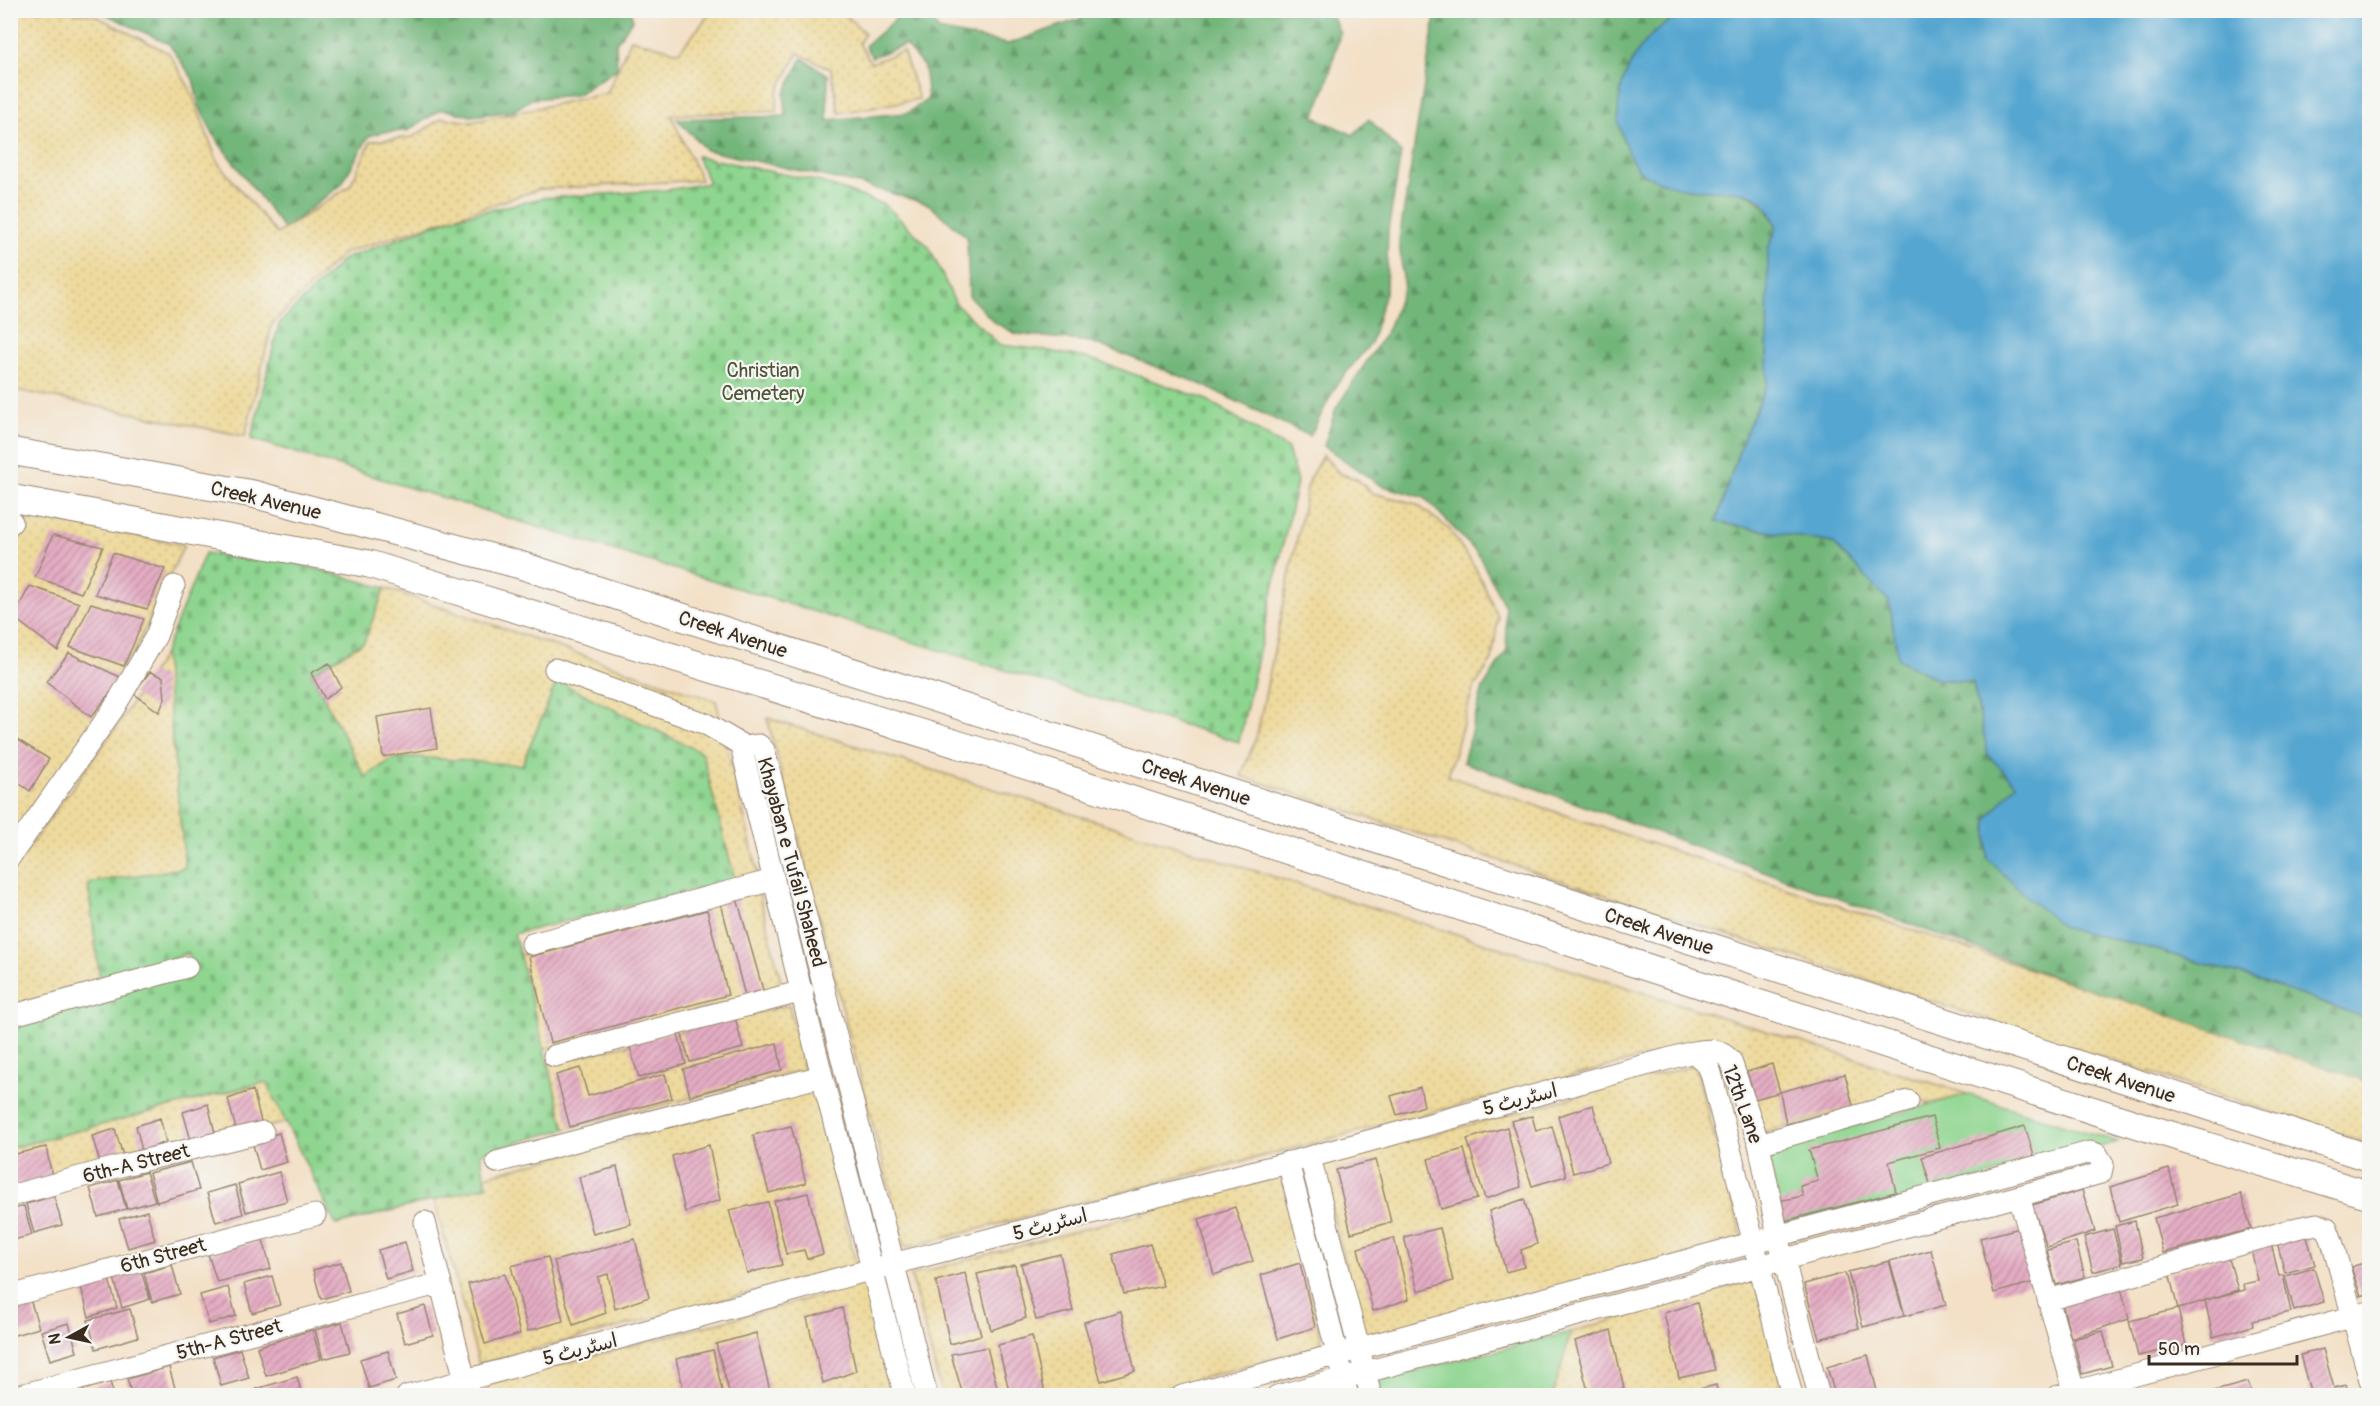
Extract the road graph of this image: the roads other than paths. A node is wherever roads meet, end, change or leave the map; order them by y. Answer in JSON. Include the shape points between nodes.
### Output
{"nodes":[{"id":1,"x":10,"y":451,"type":"edge"},
{"id":2,"x":11,"y":515,"type":"edge"},
{"id":3,"x":174,"y":586,"type":"dead end"},
{"id":4,"x":555,"y":669,"type":"dead end"},
{"id":5,"x":747,"y":748,"type":"junction"},
{"id":6,"x":10,"y":858,"type":"edge"},
{"id":7,"x":773,"y":880,"type":"junction"},
{"id":8,"x":532,"y":944,"type":"dead end"},
{"id":9,"x":187,"y":967,"type":"dead end"},
{"id":10,"x":802,"y":991,"type":"junction"},
{"id":11,"x":10,"y":1016,"type":"edge"},
{"id":12,"x":1693,"y":1052,"type":"junction"},
{"id":13,"x":554,"y":1056,"type":"dead end"},
{"id":14,"x":822,"y":1076,"type":"junction"},
{"id":15,"x":1908,"y":1101,"type":"dead end"},
{"id":16,"x":263,"y":1132,"type":"dead end"},
{"id":17,"x":1759,"y":1144,"type":"junction"},
{"id":18,"x":1310,"y":1156,"type":"junction"},
{"id":19,"x":2370,"y":1158,"type":"edge"},
{"id":20,"x":497,"y":1162,"type":"dead end"},
{"id":21,"x":1288,"y":1162,"type":"junction"},
{"id":22,"x":2370,"y":1195,"type":"edge"},
{"id":23,"x":10,"y":1196,"type":"edge"},
{"id":24,"x":2019,"y":1196,"type":"junction"},
{"id":25,"x":315,"y":1215,"type":"dead end"},
{"id":26,"x":425,"y":1222,"type":"dead end"},
{"id":27,"x":1778,"y":1236,"type":"junction"},
{"id":28,"x":1755,"y":1243,"type":"junction"},
{"id":29,"x":1785,"y":1261,"type":"junction"},
{"id":30,"x":894,"y":1264,"type":"junction"},
{"id":31,"x":1761,"y":1267,"type":"junction"},
{"id":32,"x":873,"y":1269,"type":"junction"},
{"id":33,"x":441,"y":1283,"type":"junction"},
{"id":34,"x":10,"y":1296,"type":"edge"},
{"id":35,"x":2048,"y":1300,"type":"junction"},
{"id":36,"x":2361,"y":1315,"type":"edge"},
{"id":37,"x":1359,"y":1349,"type":"junction"},
{"id":38,"x":1337,"y":1354,"type":"junction"},
{"id":39,"x":1365,"y":1372,"type":"junction"},
{"id":40,"x":2370,"y":1380,"type":"edge"},
{"id":41,"x":1346,"y":1387,"type":"edge"},
{"id":42,"x":467,"y":1388,"type":"edge"},
{"id":43,"x":2066,"y":1393,"type":"edge"},
{"id":44,"x":17,"y":1395,"type":"edge"},
{"id":45,"x":407,"y":1395,"type":"edge"},
{"id":46,"x":904,"y":1395,"type":"edge"},
{"id":47,"x":927,"y":1395,"type":"edge"},
{"id":48,"x":1182,"y":1395,"type":"edge"},
{"id":49,"x":1277,"y":1395,"type":"edge"},
{"id":50,"x":1371,"y":1395,"type":"edge"},
{"id":51,"x":1792,"y":1395,"type":"edge"},
{"id":52,"x":1819,"y":1395,"type":"edge"}],
"edges":[{"from":1,"to":19,"type":"main road","name":"Creek Avenue","via":[[253,494],[520,565]]},
{"from":2,"to":22,"type":"main road","name":"Creek Avenue","via":[[369,564],[998,756],[2056,1099]]},
{"from":3,"to":6,"type":"street","via":[[156,636],[114,708]]},
{"from":4,"to":5,"type":"street","via":[[706,724]]},
{"from":5,"to":7,"type":"street","name":"Khayaban e Tufail Shaheed","via":[[743,754]]},
{"from":5,"to":30,"type":"street","name":"Khayaban e Tufail Shaheed","via":[[759,745],[764,750]]},
{"from":7,"to":8,"type":"street"},
{"from":7,"to":10,"type":"street","name":"Khayaban e Tufail Shaheed"},
{"from":9,"to":11,"type":"street"},
{"from":10,"to":13,"type":"street"},
{"from":10,"to":14,"type":"street","name":"Khayaban e Tufail Shaheed"},
{"from":12,"to":17,"type":"street","name":"12th Lane","via":[[1712,1049],[1731,1062]]},
{"from":12,"to":18,"type":"street","name":"اسٹریٹ 5"},
{"from":12,"to":28,"type":"street","name":"12th Lane","via":[[1711,1073]]},
{"from":14,"to":20,"type":"street"},
{"from":14,"to":32,"type":"street","name":"Khayaban e Tufail Shaheed"},
{"from":15,"to":17,"type":"street"},
{"from":16,"to":23,"type":"street","name":"6th-A Street"},
{"from":17,"to":27,"type":"street","name":"12th Lane"},
{"from":18,"to":21,"type":"street","name":"اسٹریٹ 5"},
{"from":18,"to":37,"type":"street"},
{"from":21,"to":30,"type":"street","name":"اسٹریٹ 5"},
{"from":21,"to":38,"type":"street"},
{"from":24,"to":27,"type":"street","via":[[2101,1173],[2101,1159],[2090,1152]]},
{"from":24,"to":29,"type":"street"},
{"from":24,"to":35,"type":"street"},
{"from":25,"to":34,"type":"street","name":"6th Street"},
{"from":26,"to":33,"type":"street"},
{"from":27,"to":28,"type":"street"},
{"from":27,"to":29,"type":"street","name":"12th Lane"},
{"from":28,"to":31,"type":"street","name":"12th Lane"},
{"from":28,"to":37,"type":"street"},
{"from":29,"to":31,"type":"street"},
{"from":29,"to":52,"type":"street","name":"12th Lane"},
{"from":30,"to":32,"type":"street","name":"اسٹریٹ 5"},
{"from":30,"to":47,"type":"street","name":"Khayaban e Tufail Shaheed"},
{"from":31,"to":39,"type":"street"},
{"from":31,"to":51,"type":"street","name":"12th Lane"},
{"from":32,"to":42,"type":"street","name":"اسٹریٹ 5"},
{"from":32,"to":46,"type":"street","name":"Khayaban e Tufail Shaheed"},
{"from":33,"to":42,"type":"street"},
{"from":33,"to":44,"type":"street","name":"5th-A Street"},
{"from":35,"to":36,"type":"street","via":[[2317,1224],[2326,1228]]},
{"from":35,"to":43,"type":"street"},
{"from":36,"to":40,"type":"street"},
{"from":36,"to":43,"type":"street"},
{"from":37,"to":38,"type":"street"},
{"from":37,"to":39,"type":"street"},
{"from":38,"to":41,"type":"street"},
{"from":38,"to":48,"type":"street"},
{"from":39,"to":41,"type":"street"},
{"from":39,"to":50,"type":"street"},
{"from":41,"to":49,"type":"street"},
{"from":42,"to":45,"type":"street","name":"اسٹریٹ 5"}]}
